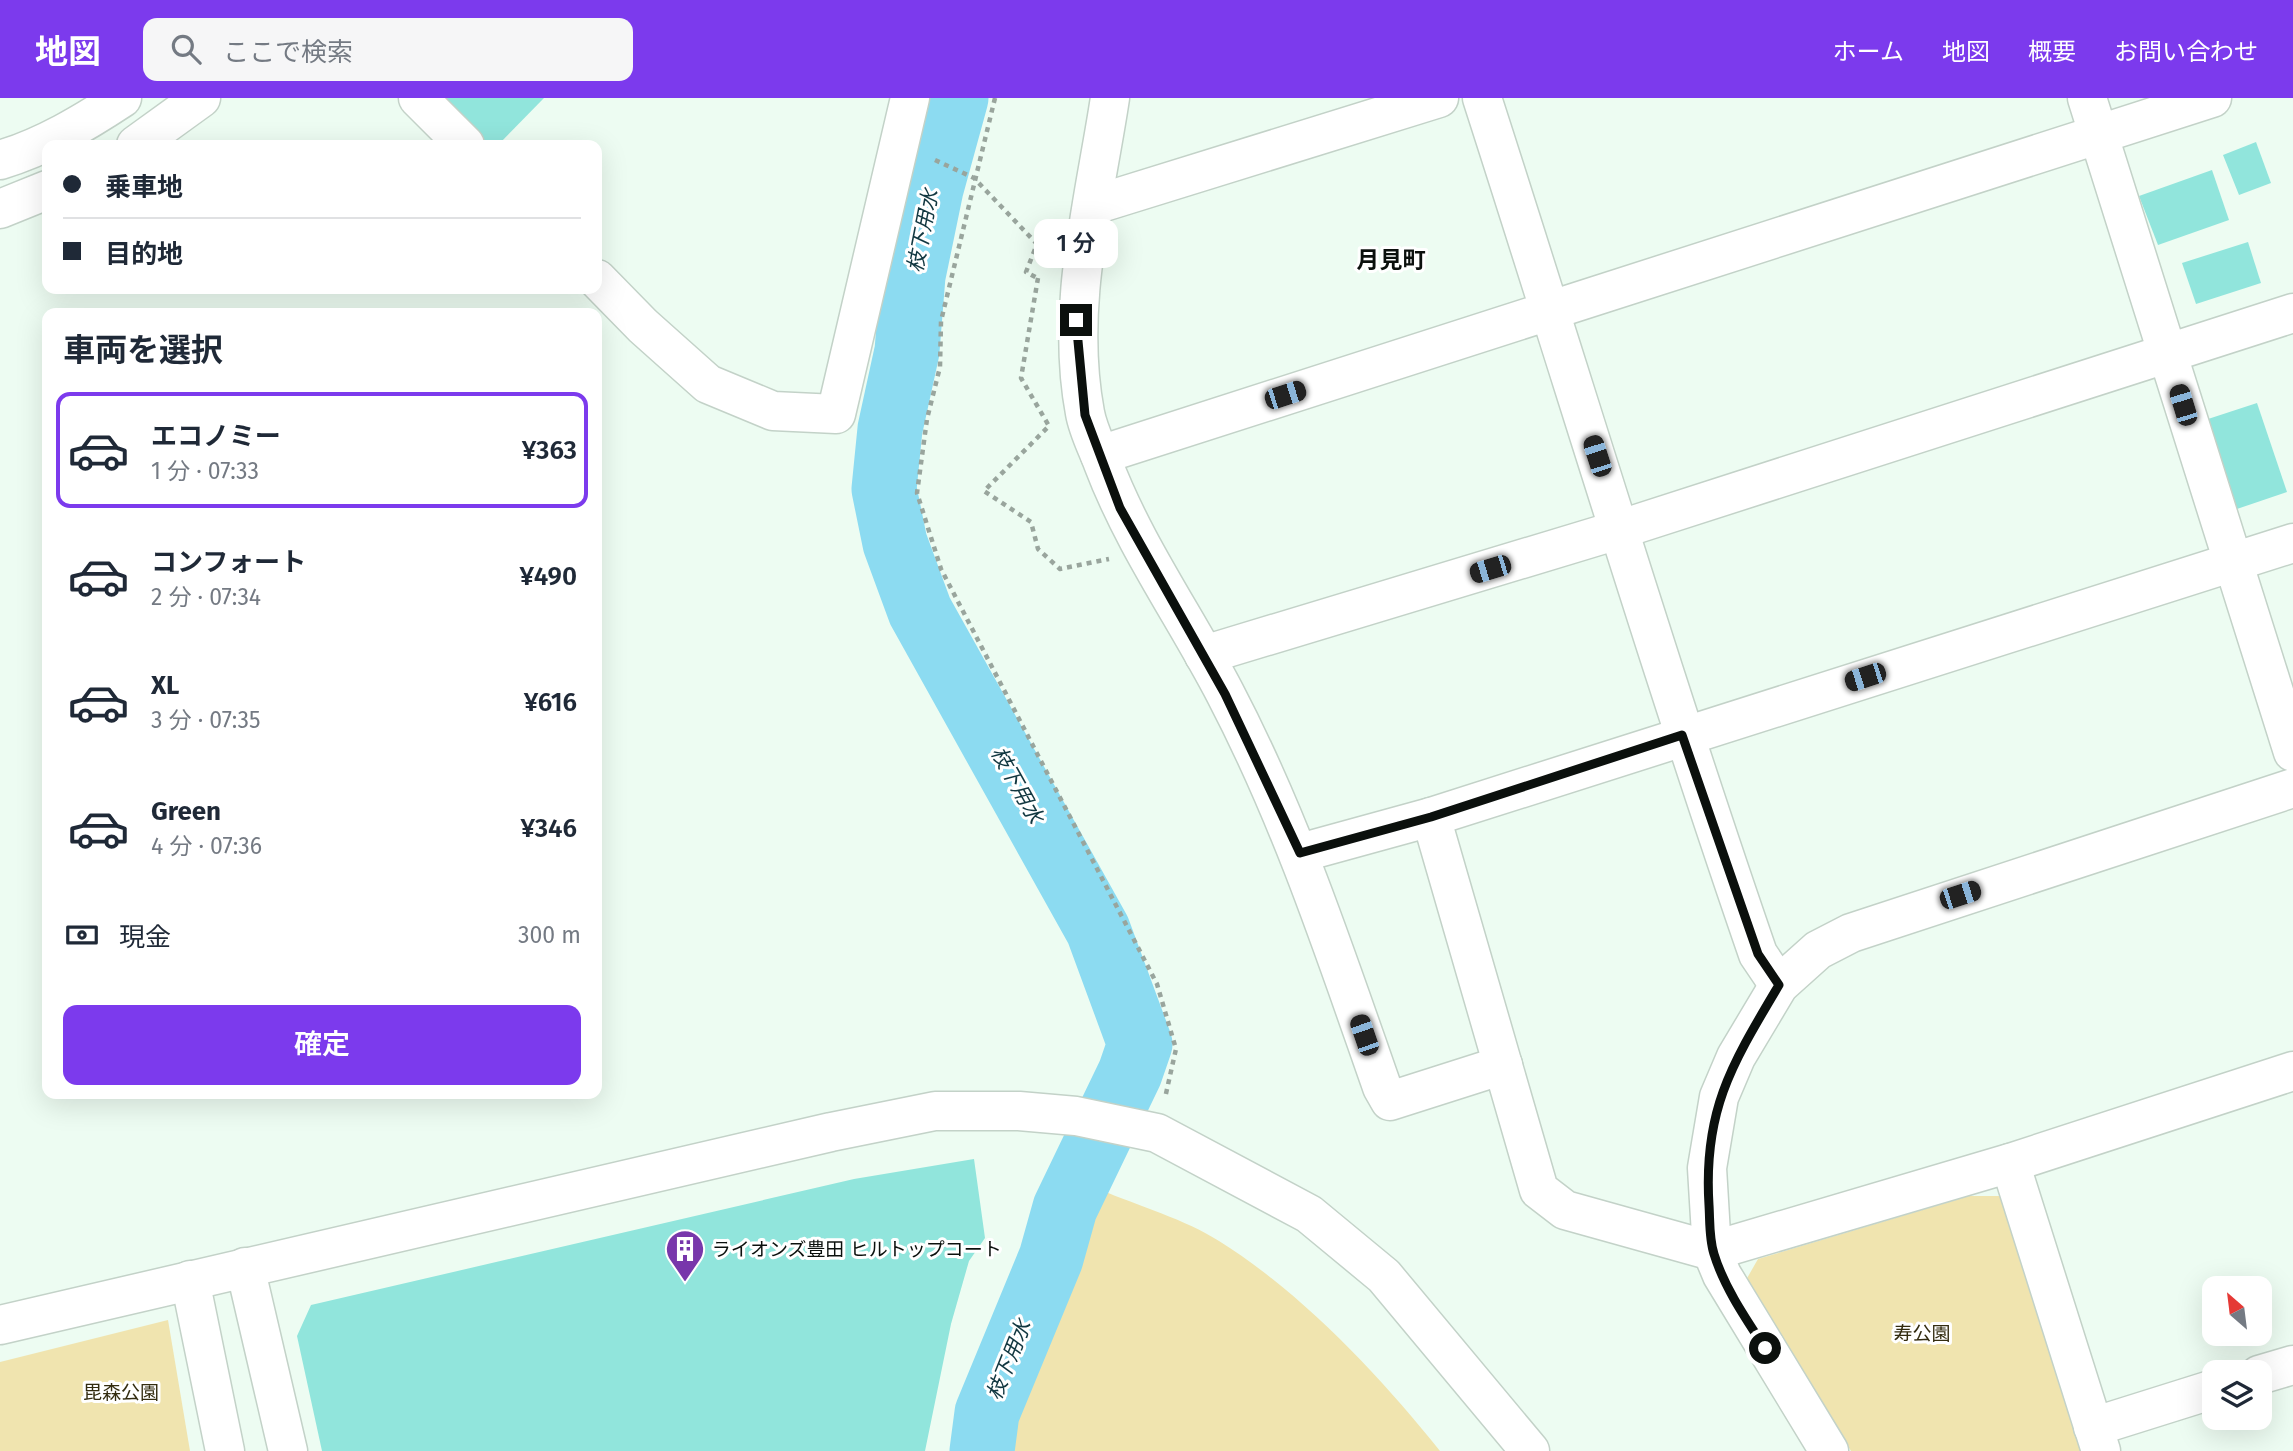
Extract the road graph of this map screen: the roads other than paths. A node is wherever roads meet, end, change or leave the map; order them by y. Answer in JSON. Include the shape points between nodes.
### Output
{"nodes":[{"id":1,"x":122,"y":98,"type":"edge"},
{"id":2,"x":201,"y":98,"type":"edge"},
{"id":3,"x":418,"y":98,"type":"edge"},
{"id":4,"x":910,"y":98,"type":"edge"},
{"id":5,"x":1110,"y":98,"type":"edge"},
{"id":6,"x":1438,"y":98,"type":"edge"},
{"id":7,"x":1482,"y":98,"type":"edge"},
{"id":8,"x":2212,"y":98,"type":"edge"},
{"id":9,"x":2093,"y":115,"type":"edge"},
{"id":10,"x":50,"y":140,"type":"edge"},
{"id":11,"x":143,"y":140,"type":"edge"},
{"id":12,"x":460,"y":140,"type":"edge"},
{"id":13,"x":42,"y":144,"type":"edge"},
{"id":14,"x":0,"y":160,"type":"edge"},
{"id":15,"x":42,"y":192,"type":"edge"},
{"id":16,"x":1094,"y":205,"type":"junction"},
{"id":17,"x":0,"y":209,"type":"edge"},
{"id":18,"x":602,"y":284,"type":"edge"},
{"id":19,"x":1549,"y":310,"type":"junction"},
{"id":20,"x":2293,"y":313,"type":"edge"},
{"id":21,"x":2166,"y":353,"type":"junction"},
{"id":22,"x":1100,"y":455,"type":"junction"},
{"id":23,"x":1621,"y":529,"type":"junction"},
{"id":24,"x":2293,"y":543,"type":"edge"},
{"id":25,"x":2232,"y":562,"type":"junction"},
{"id":26,"x":1204,"y":655,"type":"junction"},
{"id":27,"x":1682,"y":735,"type":"junction"},
{"id":28,"x":2293,"y":752,"type":"edge"},
{"id":29,"x":2293,"y":788,"type":"edge"},
{"id":30,"x":1431,"y":817,"type":"junction"},
{"id":31,"x":1300,"y":853,"type":"junction"},
{"id":32,"x":1779,"y":985,"type":"junction"},
{"id":33,"x":1503,"y":1065,"type":"junction"},
{"id":34,"x":2293,"y":1071,"type":"edge"},
{"id":35,"x":2010,"y":1163,"type":"junction"},
{"id":36,"x":1712,"y":1251,"type":"junction"},
{"id":37,"x":245,"y":1268,"type":"junction"},
{"id":38,"x":190,"y":1280,"type":"junction"},
{"id":39,"x":0,"y":1325,"type":"edge"},
{"id":40,"x":2293,"y":1365,"type":"edge"},
{"id":41,"x":2272,"y":1371,"type":"edge"},
{"id":42,"x":2202,"y":1395,"type":"edge"},
{"id":43,"x":2097,"y":1439,"type":"edge"},
{"id":44,"x":226,"y":1451,"type":"edge"},
{"id":45,"x":288,"y":1451,"type":"edge"},
{"id":46,"x":1530,"y":1451,"type":"edge"},
{"id":47,"x":1829,"y":1451,"type":"edge"}],
"edges":[{"from":1,"to":10,"type":"street"},
{"from":2,"to":11,"type":"street"},
{"from":3,"to":12,"type":"street"},
{"from":4,"to":18,"type":"street","via":[[836,414],[773,411],[708,384]]},
{"from":5,"to":16,"type":"street"},
{"from":6,"to":16,"type":"street"},
{"from":7,"to":19,"type":"street"},
{"from":8,"to":9,"type":"street"},
{"from":9,"to":19,"type":"street"},
{"from":9,"to":21,"type":"street"},
{"from":13,"to":14,"type":"street"},
{"from":15,"to":17,"type":"street"},
{"from":16,"to":22,"type":"street","via":[[1084,241],[1076,320],[1085,415]]},
{"from":19,"to":22,"type":"street"},
{"from":19,"to":23,"type":"street"},
{"from":20,"to":21,"type":"street"},
{"from":21,"to":23,"type":"street"},
{"from":21,"to":25,"type":"street"},
{"from":22,"to":26,"type":"street","via":[[1120,508]]},
{"from":23,"to":26,"type":"street"},
{"from":23,"to":27,"type":"street"},
{"from":24,"to":25,"type":"street"},
{"from":25,"to":27,"type":"street"},
{"from":25,"to":28,"type":"street"},
{"from":26,"to":31,"type":"street"},
{"from":27,"to":30,"type":"street"},
{"from":27,"to":32,"type":"street","via":[[1758,954]]},
{"from":29,"to":32,"type":"street","via":[[1883,920],[1818,950]]},
{"from":30,"to":31,"type":"street"},
{"from":30,"to":33,"type":"street"},
{"from":31,"to":33,"type":"street","via":[[1390,1101]]},
{"from":32,"to":36,"type":"street","via":[[1736,1057],[1719,1097],[1707,1168]]},
{"from":33,"to":36,"type":"street","via":[[1539,1190],[1565,1210]]},
{"from":34,"to":35,"type":"street"},
{"from":35,"to":36,"type":"street"},
{"from":35,"to":43,"type":"street"},
{"from":36,"to":47,"type":"street","via":[[1751,1327]]},
{"from":37,"to":38,"type":"street"},
{"from":37,"to":45,"type":"street"},
{"from":37,"to":46,"type":"street","via":[[934,1111],[1018,1111],[1085,1119],[1141,1130],[1308,1214],[1384,1276]]},
{"from":38,"to":39,"type":"street"},
{"from":38,"to":44,"type":"street"},
{"from":40,"to":41,"type":"street"},
{"from":42,"to":43,"type":"street"}]}
